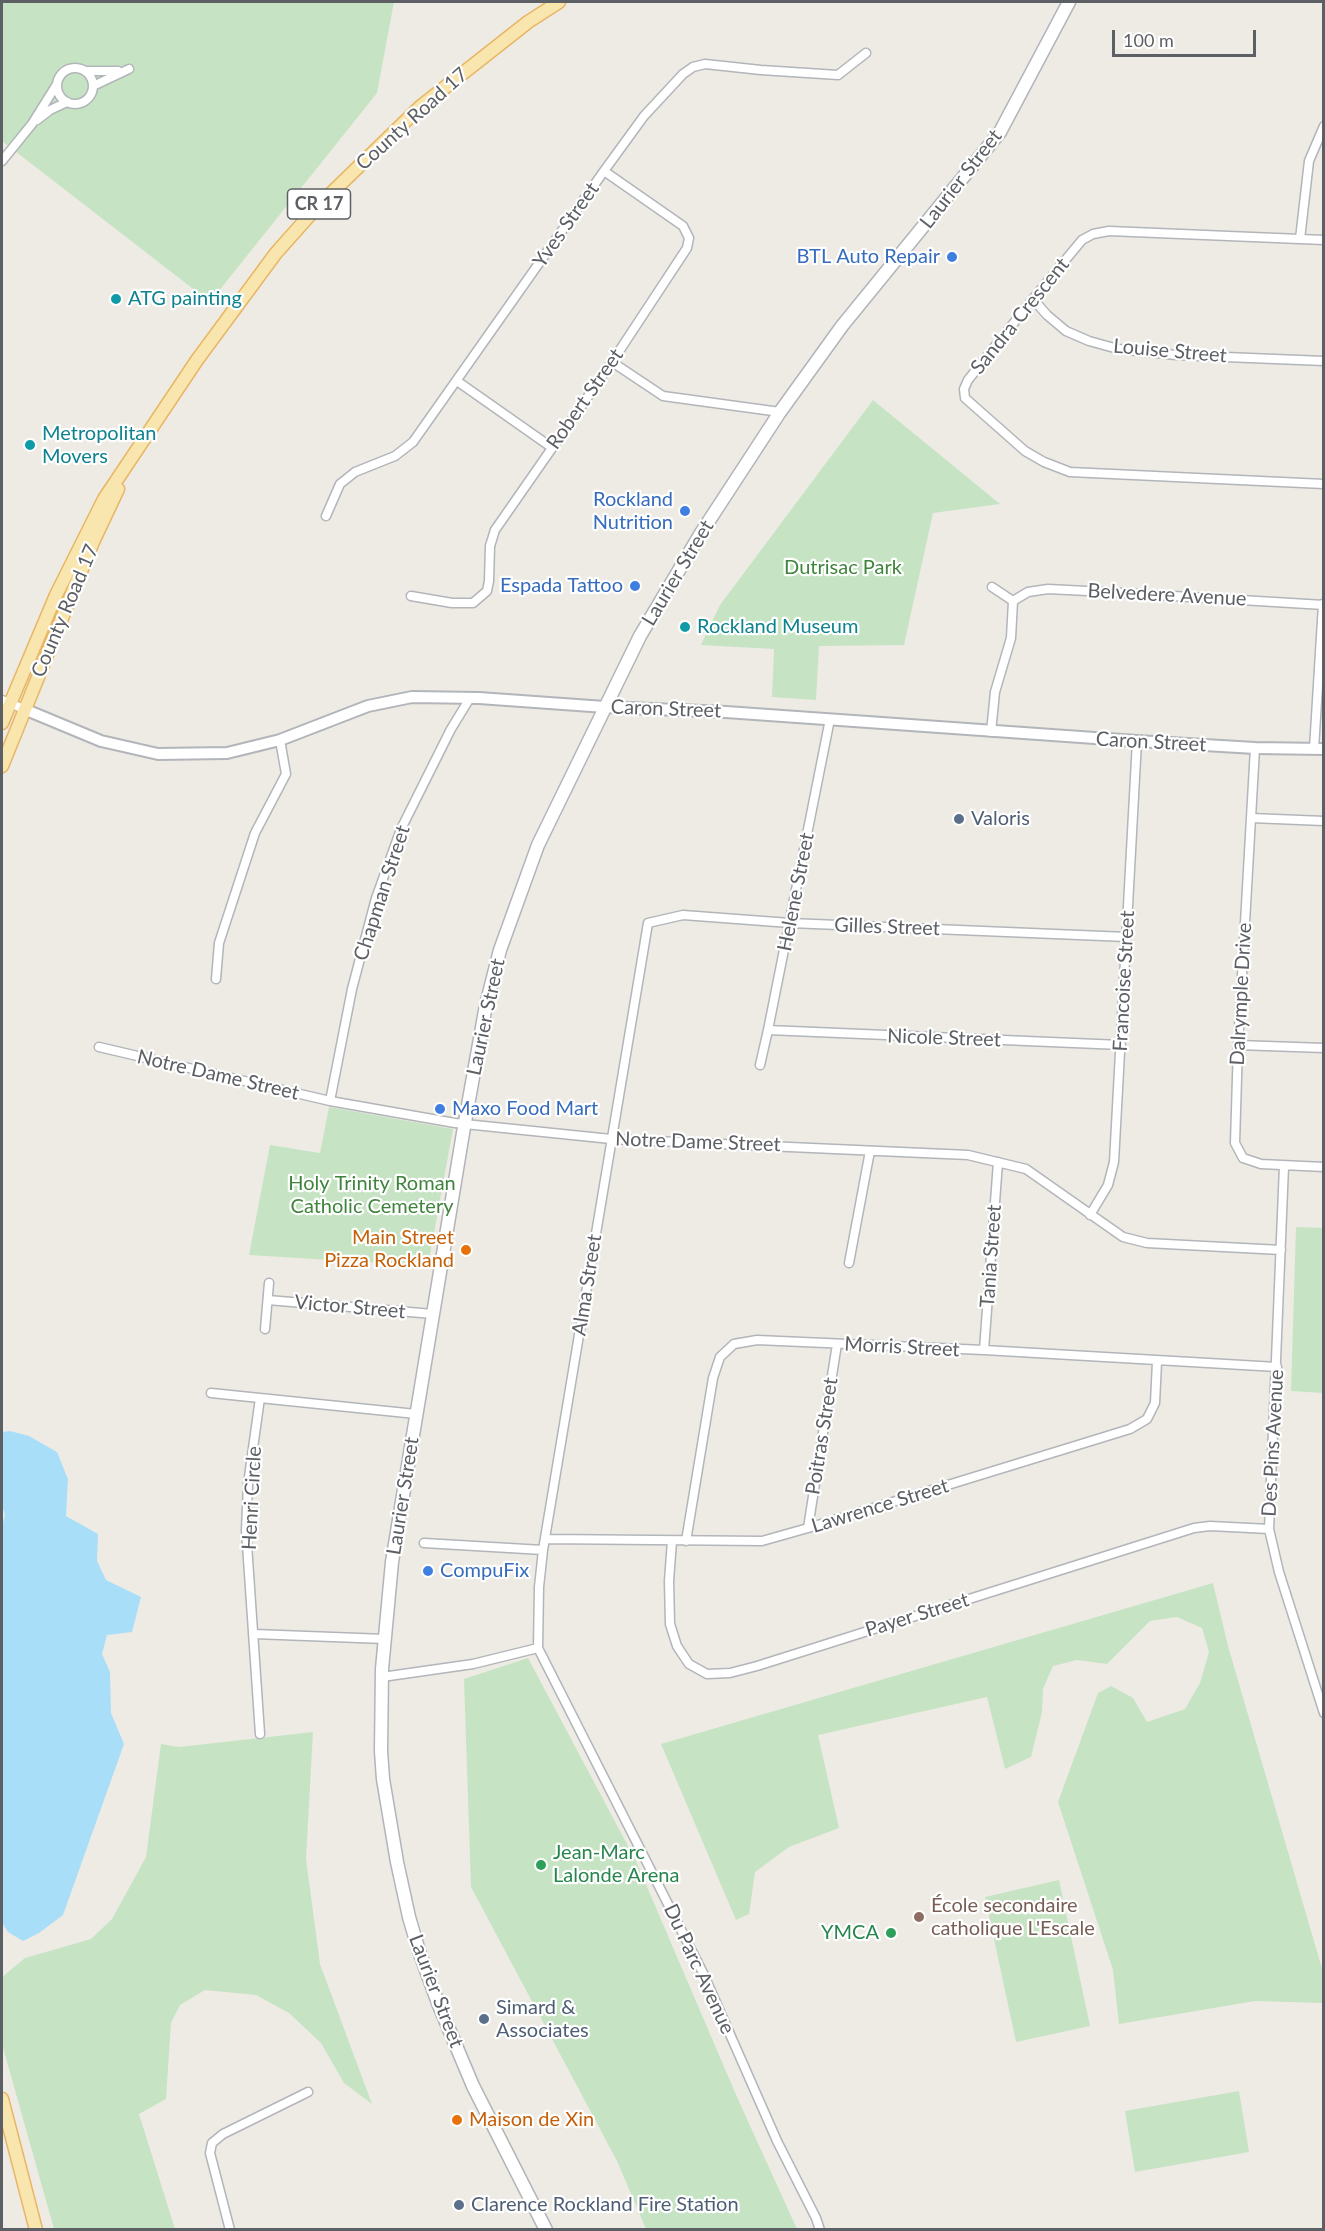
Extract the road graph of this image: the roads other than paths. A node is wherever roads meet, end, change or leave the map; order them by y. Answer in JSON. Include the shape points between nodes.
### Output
{"nodes":[{"id":1,"x":559,"y":2,"type":"edge"},
{"id":2,"x":1069,"y":2,"type":"edge"},
{"id":3,"x":866,"y":53,"type":"dead end"},
{"id":4,"x":85,"y":71,"type":"junction"},
{"id":5,"x":58,"y":82,"type":"junction"},
{"id":6,"x":93,"y":86,"type":"junction"},
{"id":7,"x":67,"y":102,"type":"junction"},
{"id":8,"x":32,"y":124,"type":"junction"},
{"id":9,"x":1323,"y":126,"type":"edge"},
{"id":10,"x":2,"y":161,"type":"edge"},
{"id":11,"x":604,"y":171,"type":"junction"},
{"id":12,"x":1300,"y":239,"type":"junction"},
{"id":13,"x":1323,"y":240,"type":"edge"},
{"id":14,"x":1033,"y":299,"type":"junction"},
{"id":15,"x":1323,"y":361,"type":"edge"},
{"id":16,"x":612,"y":362,"type":"junction"},
{"id":17,"x":457,"y":381,"type":"junction"},
{"id":18,"x":780,"y":412,"type":"junction"},
{"id":19,"x":551,"y":447,"type":"junction"},
{"id":20,"x":133,"y":458,"type":"junction"},
{"id":21,"x":1323,"y":484,"type":"edge"},
{"id":22,"x":326,"y":516,"type":"dead end"},
{"id":23,"x":992,"y":587,"type":"dead end"},
{"id":24,"x":411,"y":596,"type":"dead end"},
{"id":25,"x":1013,"y":601,"type":"junction"},
{"id":26,"x":1323,"y":604,"type":"edge"},
{"id":27,"x":470,"y":699,"type":"junction"},
{"id":28,"x":5,"y":702,"type":"edge"},
{"id":29,"x":605,"y":707,"type":"junction"},
{"id":30,"x":24,"y":709,"type":"junction"},
{"id":31,"x":830,"y":719,"type":"junction"},
{"id":32,"x":2,"y":723,"type":"edge"},
{"id":33,"x":991,"y":732,"type":"junction"},
{"id":34,"x":280,"y":740,"type":"junction"},
{"id":35,"x":1137,"y":741,"type":"junction"},
{"id":36,"x":1255,"y":748,"type":"junction"},
{"id":37,"x":1319,"y":749,"type":"edge"},
{"id":38,"x":2,"y":766,"type":"edge"},
{"id":39,"x":1251,"y":818,"type":"junction"},
{"id":40,"x":1323,"y":821,"type":"edge"},
{"id":41,"x":648,"y":923,"type":"joint"},
{"id":42,"x":790,"y":923,"type":"junction"},
{"id":43,"x":1127,"y":937,"type":"junction"},
{"id":44,"x":216,"y":979,"type":"dead end"},
{"id":45,"x":768,"y":1030,"type":"junction"},
{"id":46,"x":1120,"y":1045,"type":"junction"},
{"id":47,"x":1238,"y":1045,"type":"junction"},
{"id":48,"x":99,"y":1047,"type":"dead end"},
{"id":49,"x":1323,"y":1048,"type":"edge"},
{"id":50,"x":759,"y":1065,"type":"dead end"},
{"id":51,"x":330,"y":1101,"type":"junction"},
{"id":52,"x":464,"y":1124,"type":"junction"},
{"id":53,"x":611,"y":1139,"type":"junction"},
{"id":54,"x":870,"y":1151,"type":"junction"},
{"id":55,"x":998,"y":1162,"type":"junction"},
{"id":56,"x":1284,"y":1166,"type":"junction"},
{"id":57,"x":1323,"y":1167,"type":"edge"},
{"id":58,"x":1090,"y":1215,"type":"junction"},
{"id":59,"x":1281,"y":1250,"type":"junction"},
{"id":60,"x":849,"y":1263,"type":"dead end"},
{"id":61,"x":269,"y":1283,"type":"dead end"},
{"id":62,"x":268,"y":1300,"type":"junction"},
{"id":63,"x":433,"y":1314,"type":"junction"},
{"id":64,"x":265,"y":1329,"type":"dead end"},
{"id":65,"x":837,"y":1344,"type":"junction"},
{"id":66,"x":984,"y":1350,"type":"junction"},
{"id":67,"x":1157,"y":1362,"type":"junction"},
{"id":68,"x":1277,"y":1367,"type":"junction"},
{"id":69,"x":211,"y":1394,"type":"dead end"},
{"id":70,"x":260,"y":1398,"type":"junction"},
{"id":71,"x":416,"y":1414,"type":"junction"},
{"id":72,"x":808,"y":1528,"type":"junction"},
{"id":73,"x":1269,"y":1529,"type":"junction"},
{"id":74,"x":545,"y":1539,"type":"junction"},
{"id":75,"x":672,"y":1541,"type":"junction"},
{"id":76,"x":686,"y":1541,"type":"junction"},
{"id":77,"x":424,"y":1543,"type":"dead end"},
{"id":78,"x":543,"y":1550,"type":"junction"},
{"id":79,"x":254,"y":1634,"type":"junction"},
{"id":80,"x":385,"y":1639,"type":"junction"},
{"id":81,"x":538,"y":1648,"type":"junction"},
{"id":82,"x":382,"y":1677,"type":"junction"},
{"id":83,"x":1323,"y":1713,"type":"edge"},
{"id":84,"x":260,"y":1734,"type":"dead end"},
{"id":85,"x":308,"y":2092,"type":"dead end"},
{"id":86,"x":2,"y":2099,"type":"edge"},
{"id":87,"x":36,"y":2229,"type":"edge"},
{"id":88,"x":230,"y":2229,"type":"edge"},
{"id":89,"x":546,"y":2229,"type":"edge"},
{"id":90,"x":819,"y":2229,"type":"edge"}],
"edges":[{"from":1,"to":20,"type":"main road","name":"County Road 17","number":"CR 17","via":[[420,106],[317,207],[276,253]]},
{"from":2,"to":18,"type":"main road","name":"Laurier Street","via":[[1000,132],[842,326]]},
{"from":3,"to":11,"type":"street","name":"Yves Street","via":[[838,75],[705,64],[693,67],[644,116]]},
{"from":4,"to":5,"type":"street","via":[[68,69]]},
{"from":4,"to":6,"type":"street"},
{"from":4,"to":6,"type":"street","via":[[125,70]]},
{"from":5,"to":7,"type":"street","via":[[59,94]]},
{"from":5,"to":8,"type":"street"},
{"from":6,"to":7,"type":"street","via":[[84,101]]},
{"from":7,"to":8,"type":"street"},
{"from":8,"to":10,"type":"street"},
{"from":9,"to":12,"type":"street","via":[[1309,161]]},
{"from":11,"to":16,"type":"street","name":"Robert Street","via":[[683,226],[689,238],[687,248]]},
{"from":11,"to":17,"type":"street","name":"Yves Street"},
{"from":12,"to":13,"type":"street","name":"Sandra Crescent"},
{"from":12,"to":14,"type":"street","name":"Sandra Crescent","via":[[1108,231],[1093,234],[1082,240]]},
{"from":14,"to":15,"type":"street","name":"Louise Street","via":[[1066,331],[1118,349]]},
{"from":14,"to":21,"type":"street","name":"Sandra Crescent","via":[[964,389],[965,398],[1025,451],[1070,472]]},
{"from":16,"to":18,"type":"street","via":[[663,396]]},
{"from":16,"to":19,"type":"street","name":"Robert Street"},
{"from":17,"to":19,"type":"street"},
{"from":17,"to":22,"type":"street","name":"Yves Street","via":[[413,442],[395,456],[355,472],[340,484]]},
{"from":18,"to":29,"type":"main road","name":"Laurier Street","via":[[701,533]]},
{"from":19,"to":24,"type":"street","name":"Robert Street","via":[[495,530],[487,591],[474,603]]},
{"from":20,"to":28,"type":"main road","name":"County Road 17","number":"CR 17","via":[[104,499],[79,546]]},
{"from":20,"to":30,"type":"main road","name":"County Road 17","number":"CR 17","via":[[93,542]]},
{"from":23,"to":25,"type":"street"},
{"from":25,"to":26,"type":"street","name":"Belvedere Avenue","via":[[1028,591],[1048,589]]},
{"from":25,"to":33,"type":"street","via":[[1011,638],[995,692]]},
{"from":26,"to":37,"type":"street"},
{"from":27,"to":29,"type":"street","name":"Caron Street"},
{"from":27,"to":34,"type":"street","name":"Caron Street","via":[[401,698],[368,706]]},
{"from":27,"to":51,"type":"street","name":"Chapman Street","via":[[401,829],[376,898],[352,989]]},
{"from":28,"to":30,"type":"street"},
{"from":28,"to":32,"type":"main road","name":"County Road 17","number":"CR 17"},
{"from":29,"to":31,"type":"street","name":"Caron Street"},
{"from":29,"to":52,"type":"main road","name":"Laurier Street","via":[[538,845],[500,950]]},
{"from":30,"to":34,"type":"street","name":"Caron Street","via":[[101,741],[158,754],[227,753]]},
{"from":30,"to":38,"type":"main road","name":"County Road 17","number":"CR 17"},
{"from":31,"to":33,"type":"street","name":"Caron Street"},
{"from":31,"to":42,"type":"street","name":"Helene Street"},
{"from":33,"to":35,"type":"street","name":"Caron Street"},
{"from":34,"to":44,"type":"street","via":[[286,774],[255,833],[219,944]]},
{"from":35,"to":36,"type":"street","name":"Caron Street"},
{"from":35,"to":43,"type":"street","name":"Francoise Street"},
{"from":36,"to":37,"type":"street","name":"Caron Street"},
{"from":36,"to":39,"type":"street","name":"Dalrymple Drive"},
{"from":39,"to":40,"type":"street"},
{"from":39,"to":47,"type":"street","name":"Dalrymple Drive"},
{"from":41,"to":42,"type":"street","name":"Gilles Street","via":[[683,915]]},
{"from":41,"to":53,"type":"street","name":"Alma Street"},
{"from":42,"to":43,"type":"street","name":"Gilles Street"},
{"from":42,"to":45,"type":"street","name":"Helene Street"},
{"from":43,"to":46,"type":"street","name":"Francoise Street"},
{"from":45,"to":46,"type":"street","name":"Nicole Street"},
{"from":45,"to":50,"type":"street","name":"Helene Street"},
{"from":46,"to":58,"type":"street","name":"Francoise Street","via":[[1114,1162],[1108,1185]]},
{"from":47,"to":49,"type":"street"},
{"from":47,"to":56,"type":"street","name":"Dalrymple Drive","via":[[1235,1143],[1243,1158]]},
{"from":48,"to":51,"type":"street","name":"Notre Dame Street"},
{"from":51,"to":52,"type":"street","name":"Notre Dame Street"},
{"from":52,"to":53,"type":"street","name":"Notre Dame Street"},
{"from":52,"to":63,"type":"main road","name":"Laurier Street"},
{"from":53,"to":54,"type":"street","name":"Notre Dame Street"},
{"from":53,"to":74,"type":"street","name":"Alma Street"},
{"from":54,"to":55,"type":"street","name":"Notre Dame Street","via":[[968,1155]]},
{"from":54,"to":60,"type":"street"},
{"from":55,"to":58,"type":"street","name":"Notre Dame Street","via":[[1026,1169]]},
{"from":55,"to":66,"type":"street","name":"Tania Street"},
{"from":56,"to":57,"type":"street","name":"Dalrymple Drive"},
{"from":56,"to":59,"type":"street","name":"Des Pins Avenue"},
{"from":58,"to":59,"type":"street","name":"Notre Dame Street","via":[[1123,1237],[1147,1243]]},
{"from":59,"to":68,"type":"street","name":"Des Pins Avenue"},
{"from":61,"to":62,"type":"street","name":"Victor Street"},
{"from":62,"to":63,"type":"street","name":"Victor Street"},
{"from":62,"to":64,"type":"street","name":"Victor Street"},
{"from":63,"to":71,"type":"main road","name":"Laurier Street"},
{"from":65,"to":66,"type":"street","name":"Morris Street"},
{"from":65,"to":72,"type":"street","name":"Poitras Street"},
{"from":65,"to":76,"type":"street","name":"Morris Street","via":[[756,1340],[734,1344],[720,1357],[713,1378]]},
{"from":66,"to":67,"type":"street","name":"Morris Street"},
{"from":67,"to":68,"type":"street","name":"Morris Street"},
{"from":67,"to":72,"type":"street","name":"Lawrence Street","via":[[1155,1403],[1147,1419],[1130,1429]]},
{"from":68,"to":73,"type":"street","name":"Des Pins Avenue"},
{"from":69,"to":70,"type":"street"},
{"from":70,"to":71,"type":"street"},
{"from":70,"to":79,"type":"street","name":"Henri Circle","via":[[246,1530]]},
{"from":71,"to":80,"type":"main road","name":"Laurier Street","via":[[392,1562]]},
{"from":72,"to":76,"type":"street","name":"Lawrence Street","via":[[762,1541]]},
{"from":73,"to":75,"type":"street","name":"Payer Street","via":[[1194,1528],[757,1666],[707,1674],[689,1664],[677,1646],[670,1624]]},
{"from":73,"to":83,"type":"street","name":"Des Pins Avenue"},
{"from":74,"to":75,"type":"street","name":"Lawrence Street"},
{"from":74,"to":78,"type":"street","name":"Alma Street"},
{"from":75,"to":76,"type":"street","name":"Lawrence Street"},
{"from":77,"to":78,"type":"street"},
{"from":78,"to":81,"type":"street","name":"Alma Street"},
{"from":79,"to":80,"type":"street"},
{"from":79,"to":84,"type":"street","name":"Henri Circle"},
{"from":80,"to":82,"type":"main road","name":"Laurier Street"},
{"from":81,"to":82,"type":"street","via":[[473,1664]]},
{"from":81,"to":90,"type":"street","name":"Du Parc Avenue","via":[[703,1973]]},
{"from":82,"to":89,"type":"main road","name":"Laurier Street","via":[[383,1779],[414,1935],[473,2086]]},
{"from":85,"to":88,"type":"street","via":[[223,2134],[212,2144],[210,2153]]},
{"from":86,"to":87,"type":"main road"}]}
